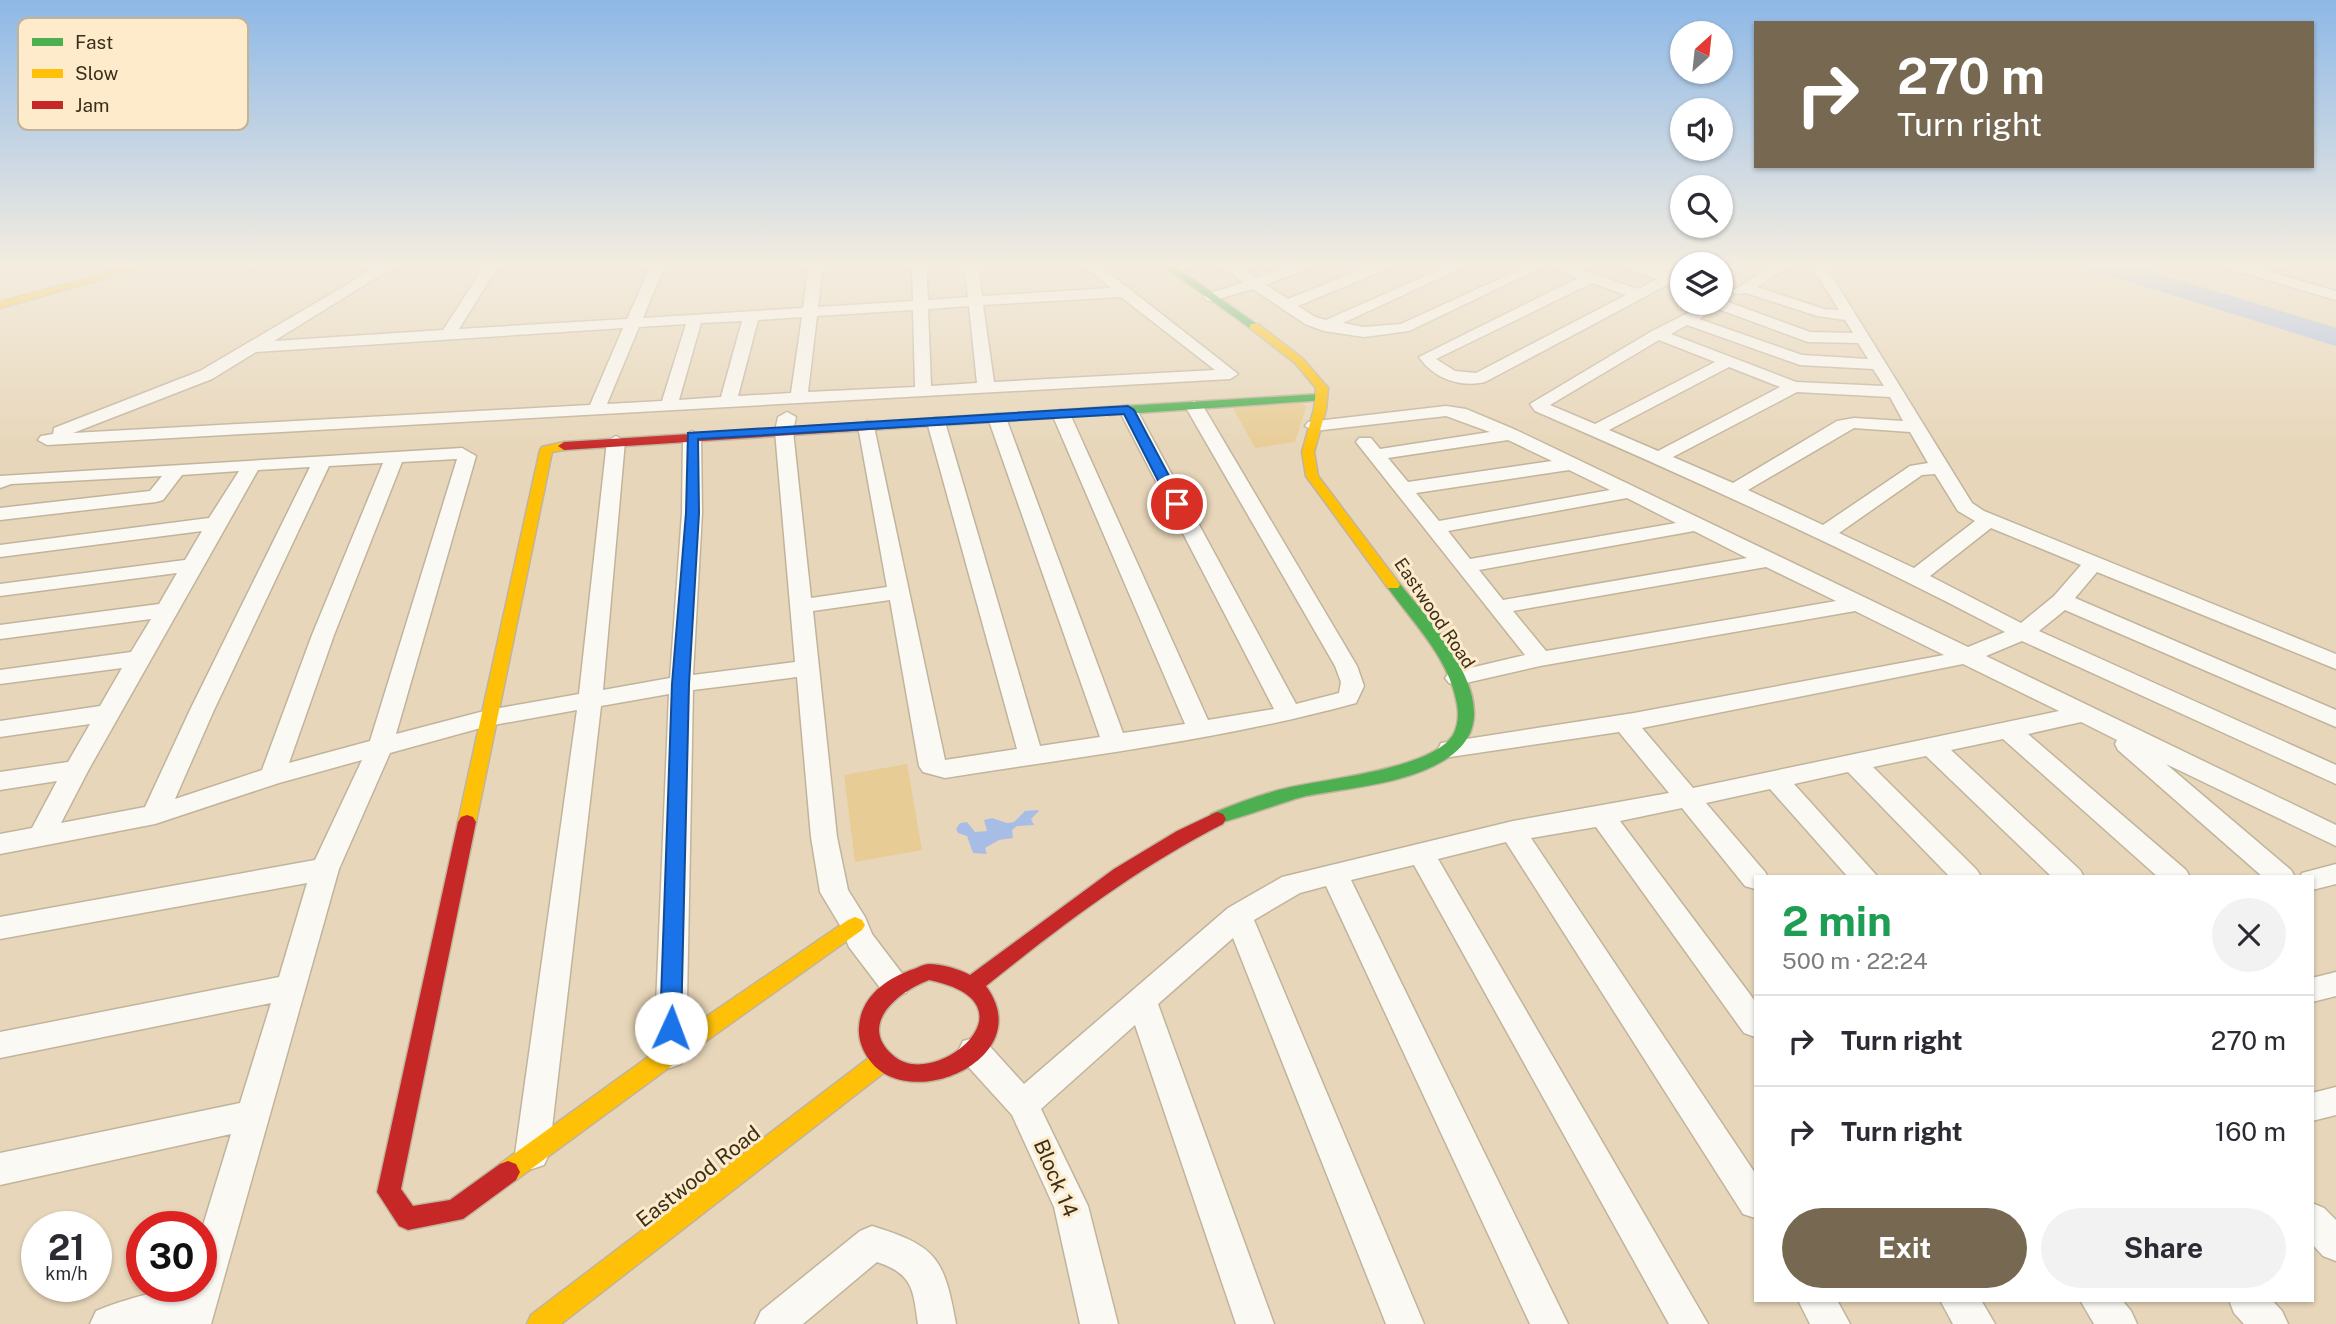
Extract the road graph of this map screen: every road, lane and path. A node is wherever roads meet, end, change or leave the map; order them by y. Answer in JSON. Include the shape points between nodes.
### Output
{"nodes":[{"id":1,"x":288,"y":327,"type":"edge"},
{"id":2,"x":453,"y":327,"type":"edge"},
{"id":3,"x":573,"y":327,"type":"edge"},
{"id":4,"x":629,"y":327,"type":"edge"},
{"id":5,"x":693,"y":327,"type":"edge"},
{"id":6,"x":748,"y":327,"type":"edge"},
{"id":7,"x":807,"y":327,"type":"edge"},
{"id":8,"x":922,"y":327,"type":"edge"},
{"id":9,"x":979,"y":327,"type":"edge"},
{"id":10,"x":1169,"y":327,"type":"edge"},
{"id":11,"x":1254,"y":327,"type":"edge"},
{"id":12,"x":1329,"y":327,"type":"edge"},
{"id":13,"x":1407,"y":327,"type":"edge"},
{"id":14,"x":1489,"y":327,"type":"edge"},
{"id":15,"x":1577,"y":327,"type":"edge"},
{"id":16,"x":1673,"y":327,"type":"edge"},
{"id":17,"x":1706,"y":327,"type":"edge"},
{"id":18,"x":1781,"y":327,"type":"edge"},
{"id":19,"x":1857,"y":327,"type":"edge"},
{"id":20,"x":1658,"y":334,"type":"junction"},
{"id":21,"x":448,"y":335,"type":"junction"},
{"id":22,"x":1864,"y":338,"type":"junction"},
{"id":23,"x":254,"y":347,"type":"junction"},
{"id":24,"x":1727,"y":362,"type":"junction"},
{"id":25,"x":1876,"y":363,"type":"junction"},
{"id":26,"x":986,"y":387,"type":"junction"},
{"id":27,"x":1794,"y":387,"type":"junction"},
{"id":28,"x":923,"y":390,"type":"junction"},
{"id":29,"x":1895,"y":392,"type":"junction"},
{"id":30,"x":799,"y":397,"type":"junction"},
{"id":31,"x":1321,"y":398,"type":"junction"},
{"id":32,"x":728,"y":401,"type":"junction"},
{"id":33,"x":669,"y":405,"type":"junction"},
{"id":34,"x":1194,"y":406,"type":"junction"},
{"id":35,"x":597,"y":408,"type":"junction"},
{"id":36,"x":1128,"y":410,"type":"junction"},
{"id":37,"x":1061,"y":414,"type":"junction"},
{"id":38,"x":997,"y":418,"type":"junction"},
{"id":39,"x":936,"y":422,"type":"junction"},
{"id":40,"x":786,"y":424,"type":"junction"},
{"id":41,"x":867,"y":426,"type":"junction"},
{"id":42,"x":1314,"y":426,"type":"junction"},
{"id":43,"x":1914,"y":426,"type":"junction"},
{"id":44,"x":1596,"y":430,"type":"junction"},
{"id":45,"x":1510,"y":434,"type":"junction"},
{"id":46,"x":692,"y":436,"type":"junction"},
{"id":47,"x":616,"y":442,"type":"junction"},
{"id":48,"x":395,"y":457,"type":"junction"},
{"id":49,"x":1658,"y":458,"type":"junction"},
{"id":50,"x":323,"y":460,"type":"junction"},
{"id":51,"x":1571,"y":464,"type":"junction"},
{"id":52,"x":252,"y":465,"type":"junction"},
{"id":53,"x":1940,"y":468,"type":"junction"},
{"id":54,"x":176,"y":470,"type":"junction"},
{"id":55,"x":0,"y":482,"type":"edge"},
{"id":56,"x":1402,"y":489,"type":"junction"},
{"id":57,"x":1734,"y":490,"type":"junction"},
{"id":58,"x":1630,"y":492,"type":"junction"},
{"id":59,"x":0,"y":514,"type":"edge"},
{"id":60,"x":1990,"y":519,"type":"junction"},
{"id":61,"x":216,"y":523,"type":"junction"},
{"id":62,"x":1697,"y":526,"type":"junction"},
{"id":63,"x":1434,"y":528,"type":"junction"},
{"id":64,"x":1825,"y":533,"type":"junction"},
{"id":65,"x":0,"y":551,"type":"edge"},
{"id":66,"x":1769,"y":560,"type":"junction"},
{"id":67,"x":2094,"y":562,"type":"junction"},
{"id":68,"x":192,"y":565,"type":"junction"},
{"id":69,"x":1464,"y":566,"type":"junction"},
{"id":70,"x":1916,"y":577,"type":"junction"},
{"id":71,"x":0,"y":590,"type":"edge"},
{"id":72,"x":901,"y":592,"type":"junction"},
{"id":73,"x":2063,"y":601,"type":"junction"},
{"id":74,"x":1858,"y":604,"type":"junction"},
{"id":75,"x":801,"y":606,"type":"junction"},
{"id":76,"x":1497,"y":607,"type":"junction"},
{"id":77,"x":166,"y":610,"type":"junction"},
{"id":78,"x":0,"y":632,"type":"edge"},
{"id":79,"x":2022,"y":632,"type":"junction"},
{"id":80,"x":1968,"y":656,"type":"junction"},
{"id":81,"x":140,"y":657,"type":"junction"},
{"id":82,"x":1539,"y":659,"type":"junction"},
{"id":83,"x":2336,"y":662,"type":"edge"},
{"id":84,"x":807,"y":668,"type":"junction"},
{"id":85,"x":0,"y":677,"type":"edge"},
{"id":86,"x":1457,"y":678,"type":"junction"},
{"id":87,"x":681,"y":684,"type":"junction"},
{"id":88,"x":590,"y":699,"type":"junction"},
{"id":89,"x":109,"y":713,"type":"junction"},
{"id":90,"x":1289,"y":714,"type":"junction"},
{"id":91,"x":488,"y":718,"type":"junction"},
{"id":92,"x":2093,"y":719,"type":"junction"},
{"id":93,"x":2336,"y":719,"type":"edge"},
{"id":94,"x":1625,"y":723,"type":"junction"},
{"id":95,"x":0,"y":729,"type":"edge"},
{"id":96,"x":1200,"y":730,"type":"junction"},
{"id":97,"x":2009,"y":731,"type":"junction"},
{"id":98,"x":1115,"y":744,"type":"junction"},
{"id":99,"x":381,"y":745,"type":"junction"},
{"id":100,"x":1931,"y":747,"type":"junction"},
{"id":101,"x":1450,"y":749,"type":"junction"},
{"id":102,"x":1031,"y":756,"type":"junction"},
{"id":103,"x":1853,"y":762,"type":"junction"},
{"id":104,"x":76,"y":769,"type":"junction"},
{"id":105,"x":2336,"y":775,"type":"edge"},
{"id":106,"x":272,"y":776,"type":"junction"},
{"id":107,"x":1776,"y":779,"type":"junction"},
{"id":108,"x":0,"y":781,"type":"edge"},
{"id":109,"x":1688,"y":797,"type":"junction"},
{"id":110,"x":155,"y":815,"type":"junction"},
{"id":111,"x":1602,"y":816,"type":"junction"},
{"id":112,"x":1513,"y":831,"type":"junction"},
{"id":113,"x":2336,"y":836,"type":"edge"},
{"id":114,"x":41,"y":837,"type":"junction"},
{"id":115,"x":0,"y":844,"type":"edge"},
{"id":116,"x":1422,"y":854,"type":"junction"},
{"id":117,"x":325,"y":869,"type":"junction"},
{"id":118,"x":1334,"y":874,"type":"junction"},
{"id":119,"x":2336,"y":874,"type":"edge"},
{"id":120,"x":1862,"y":875,"type":"edge"},
{"id":121,"x":1964,"y":875,"type":"edge"},
{"id":122,"x":2068,"y":875,"type":"edge"},
{"id":123,"x":2174,"y":875,"type":"edge"},
{"id":124,"x":2279,"y":875,"type":"edge"},
{"id":125,"x":1754,"y":878,"type":"edge"},
{"id":126,"x":2314,"y":880,"type":"edge"},
{"id":127,"x":1238,"y":916,"type":"junction"},
{"id":128,"x":855,"y":925,"type":"junction"},
{"id":129,"x":0,"y":928,"type":"edge"},
{"id":130,"x":895,"y":984,"type":"junction"},
{"id":131,"x":974,"y":984,"type":"junction"},
{"id":132,"x":2336,"y":984,"type":"edge"},
{"id":133,"x":290,"y":987,"type":"junction"},
{"id":134,"x":2314,"y":990,"type":"edge"},
{"id":135,"x":1142,"y":999,"type":"junction"},
{"id":136,"x":1754,"y":1023,"type":"edge"},
{"id":137,"x":0,"y":1045,"type":"edge"},
{"id":138,"x":975,"y":1051,"type":"junction"},
{"id":139,"x":670,"y":1054,"type":"junction"},
{"id":140,"x":882,"y":1061,"type":"junction"},
{"id":141,"x":2336,"y":1101,"type":"edge"},
{"id":142,"x":1023,"y":1105,"type":"junction"},
{"id":143,"x":2314,"y":1106,"type":"edge"},
{"id":144,"x":253,"y":1115,"type":"junction"},
{"id":145,"x":531,"y":1154,"type":"junction"},
{"id":146,"x":0,"y":1169,"type":"edge"},
{"id":147,"x":1754,"y":1200,"type":"edge"},
{"id":148,"x":2314,"y":1222,"type":"edge"},
{"id":149,"x":2336,"y":1244,"type":"edge"},
{"id":150,"x":1817,"y":1302,"type":"edge"},
{"id":151,"x":1960,"y":1302,"type":"edge"},
{"id":152,"x":2100,"y":1302,"type":"edge"},
{"id":153,"x":2249,"y":1302,"type":"edge"},
{"id":154,"x":195,"y":1313,"type":"edge"},
{"id":155,"x":109,"y":1324,"type":"edge"},
{"id":156,"x":540,"y":1324,"type":"edge"},
{"id":157,"x":774,"y":1324,"type":"edge"},
{"id":158,"x":937,"y":1324,"type":"edge"},
{"id":159,"x":1099,"y":1324,"type":"edge"},
{"id":160,"x":1255,"y":1324,"type":"edge"},
{"id":161,"x":1405,"y":1324,"type":"edge"},
{"id":162,"x":1549,"y":1324,"type":"edge"},
{"id":163,"x":1689,"y":1324,"type":"edge"},
{"id":164,"x":1831,"y":1324,"type":"edge"},
{"id":165,"x":1976,"y":1324,"type":"edge"},
{"id":166,"x":2118,"y":1324,"type":"edge"},
{"id":167,"x":2269,"y":1324,"type":"edge"}],
"edges":[{"from":1,"to":23,"type":"street"},
{"from":2,"to":21,"type":"street"},
{"from":3,"to":21,"type":"street"},
{"from":4,"to":35,"type":"street"},
{"from":5,"to":33,"type":"street"},
{"from":6,"to":32,"type":"street"},
{"from":7,"to":30,"type":"street"},
{"from":8,"to":28,"type":"street"},
{"from":9,"to":26,"type":"street"},
{"from":10,"to":26,"type":"street","via":[[1230,374]]},
{"from":11,"to":31,"type":"street","via":[[1311,370],[1319,380]]},
{"from":12,"to":13,"type":"street","via":[[1364,332]]},
{"from":14,"to":15,"type":"street","via":[[1427,357],[1430,364],[1456,377],[1479,378]]},
{"from":16,"to":20,"type":"street"},
{"from":17,"to":25,"type":"street","via":[[1807,362]]},
{"from":18,"to":22,"type":"street","via":[[1808,337]]},
{"from":19,"to":22,"type":"street"},
{"from":20,"to":24,"type":"street"},
{"from":20,"to":44,"type":"street","via":[[1539,404]]},
{"from":21,"to":23,"type":"street"},
{"from":22,"to":25,"type":"street"},
{"from":23,"to":35,"type":"street","via":[[183,385],[44,440]]},
{"from":24,"to":27,"type":"street"},
{"from":24,"to":44,"type":"street"},
{"from":25,"to":29,"type":"street"},
{"from":26,"to":28,"type":"street"},
{"from":27,"to":29,"type":"street"},
{"from":27,"to":49,"type":"street"},
{"from":28,"to":30,"type":"street"},
{"from":29,"to":43,"type":"street"},
{"from":30,"to":32,"type":"street"},
{"from":31,"to":34,"type":"street"},
{"from":31,"to":42,"type":"street","name":"Eastwood Road"},
{"from":32,"to":33,"type":"street"},
{"from":33,"to":35,"type":"street"},
{"from":34,"to":36,"type":"street"},
{"from":34,"to":90,"type":"street","via":[[1352,678],[1348,698]]},
{"from":36,"to":37,"type":"street"},
{"from":36,"to":90,"type":"street"},
{"from":37,"to":38,"type":"street"},
{"from":37,"to":96,"type":"street"},
{"from":38,"to":39,"type":"street"},
{"from":38,"to":98,"type":"street"},
{"from":39,"to":41,"type":"street"},
{"from":39,"to":102,"type":"street"},
{"from":40,"to":41,"type":"street"},
{"from":40,"to":46,"type":"street"},
{"from":40,"to":75,"type":"street"},
{"from":41,"to":72,"type":"street"},
{"from":42,"to":45,"type":"street","via":[[1446,411]]},
{"from":42,"to":86,"type":"street","name":"Eastwood Road","via":[[1307,455],[1312,477],[1427,630]]},
{"from":43,"to":53,"type":"street"},
{"from":43,"to":57,"type":"street","via":[[1848,424]]},
{"from":44,"to":49,"type":"street"},
{"from":45,"to":51,"type":"street"},
{"from":45,"to":56,"type":"street","via":[[1370,449]]},
{"from":46,"to":47,"type":"street"},
{"from":46,"to":87,"type":"street"},
{"from":47,"to":88,"type":"street"},
{"from":47,"to":91,"type":"street","via":[[546,450]]},
{"from":48,"to":50,"type":"street"},
{"from":48,"to":99,"type":"street","via":[[467,456]]},
{"from":48,"to":106,"type":"street"},
{"from":49,"to":57,"type":"street"},
{"from":50,"to":52,"type":"street"},
{"from":50,"to":110,"type":"street"},
{"from":51,"to":56,"type":"street"},
{"from":51,"to":58,"type":"street"},
{"from":52,"to":54,"type":"street"},
{"from":52,"to":61,"type":"street"},
{"from":53,"to":60,"type":"street","via":[[1965,507]]},
{"from":53,"to":64,"type":"street","via":[[1917,470]]},
{"from":54,"to":55,"type":"street"},
{"from":54,"to":59,"type":"street","via":[[156,496]]},
{"from":56,"to":63,"type":"street"},
{"from":57,"to":64,"type":"street"},
{"from":58,"to":62,"type":"street"},
{"from":58,"to":63,"type":"street"},
{"from":60,"to":67,"type":"street"},
{"from":60,"to":70,"type":"street"},
{"from":61,"to":65,"type":"street"},
{"from":61,"to":68,"type":"street"},
{"from":62,"to":66,"type":"street"},
{"from":62,"to":69,"type":"street"},
{"from":63,"to":69,"type":"street"},
{"from":64,"to":70,"type":"street"},
{"from":66,"to":74,"type":"street"},
{"from":66,"to":76,"type":"street"},
{"from":67,"to":73,"type":"street"},
{"from":67,"to":83,"type":"street"},
{"from":68,"to":71,"type":"street"},
{"from":68,"to":77,"type":"street"},
{"from":69,"to":76,"type":"street"},
{"from":70,"to":79,"type":"street"},
{"from":72,"to":75,"type":"street"},
{"from":72,"to":102,"type":"street","via":[[932,766],[945,769]]},
{"from":73,"to":79,"type":"street"},
{"from":73,"to":93,"type":"street"},
{"from":74,"to":80,"type":"street"},
{"from":74,"to":82,"type":"street"},
{"from":75,"to":84,"type":"street"},
{"from":76,"to":82,"type":"street"},
{"from":77,"to":78,"type":"street"},
{"from":77,"to":81,"type":"street"},
{"from":79,"to":80,"type":"street"},
{"from":79,"to":105,"type":"street"},
{"from":80,"to":92,"type":"street"},
{"from":80,"to":94,"type":"street"},
{"from":81,"to":85,"type":"street"},
{"from":81,"to":89,"type":"street"},
{"from":82,"to":86,"type":"street"},
{"from":84,"to":87,"type":"street"},
{"from":84,"to":128,"type":"street","via":[[834,892]]},
{"from":86,"to":101,"type":"street","name":"Eastwood Road","via":[[1466,723]]},
{"from":87,"to":88,"type":"street"},
{"from":87,"to":139,"type":"street"},
{"from":88,"to":91,"type":"street"},
{"from":88,"to":145,"type":"street"},
{"from":89,"to":95,"type":"street"},
{"from":89,"to":104,"type":"street"},
{"from":90,"to":96,"type":"street"},
{"from":91,"to":99,"type":"street"},
{"from":91,"to":145,"type":"street","via":[[389,1192],[408,1218],[455,1211]]},
{"from":92,"to":97,"type":"street"},
{"from":92,"to":113,"type":"street"},
{"from":92,"to":124,"type":"street"},
{"from":94,"to":101,"type":"street"},
{"from":94,"to":109,"type":"street"},
{"from":96,"to":98,"type":"street"},
{"from":97,"to":100,"type":"street"},
{"from":97,"to":123,"type":"street"},
{"from":98,"to":102,"type":"street"},
{"from":99,"to":106,"type":"street"},
{"from":99,"to":117,"type":"street"},
{"from":100,"to":103,"type":"street"},
{"from":100,"to":122,"type":"street"},
{"from":101,"to":131,"type":"street","via":[[1417,764],[1259,802],[1187,831],[1136,860]]},
{"from":103,"to":107,"type":"street"},
{"from":103,"to":121,"type":"street"},
{"from":104,"to":108,"type":"street"},
{"from":104,"to":114,"type":"street"},
{"from":106,"to":110,"type":"street"},
{"from":107,"to":109,"type":"street"},
{"from":107,"to":120,"type":"street"},
{"from":109,"to":111,"type":"street"},
{"from":109,"to":125,"type":"street"},
{"from":110,"to":114,"type":"street"},
{"from":111,"to":112,"type":"street"},
{"from":111,"to":136,"type":"street"},
{"from":112,"to":116,"type":"street"},
{"from":112,"to":147,"type":"street"},
{"from":114,"to":115,"type":"street"},
{"from":116,"to":118,"type":"street"},
{"from":116,"to":163,"type":"street"},
{"from":117,"to":129,"type":"street"},
{"from":117,"to":133,"type":"street"},
{"from":118,"to":127,"type":"street","via":[[1292,884]]},
{"from":118,"to":162,"type":"street"},
{"from":119,"to":126,"type":"street"},
{"from":127,"to":135,"type":"street"},
{"from":127,"to":161,"type":"street"},
{"from":128,"to":130,"type":"street","via":[[859,939]]},
{"from":128,"to":139,"type":"street"},
{"from":130,"to":131,"type":"street","via":[[920,974],[945,972]]},
{"from":130,"to":140,"type":"street","via":[[875,1003],[867,1028],[868,1040]]},
{"from":131,"to":138,"type":"street","via":[[983,992],[990,1015],[989,1028]]},
{"from":132,"to":134,"type":"street"},
{"from":133,"to":137,"type":"street"},
{"from":133,"to":144,"type":"street"},
{"from":135,"to":142,"type":"street"},
{"from":135,"to":160,"type":"street"},
{"from":138,"to":140,"type":"street","via":[[950,1068],[920,1074],[906,1073]]},
{"from":138,"to":142,"type":"street","name":"Block 14"},
{"from":139,"to":145,"type":"street"},
{"from":140,"to":156,"type":"street","name":"Eastwood Road"},
{"from":141,"to":143,"type":"street"},
{"from":142,"to":159,"type":"street","name":"Block 14","via":[[1071,1206]]},
{"from":144,"to":146,"type":"street"},
{"from":144,"to":154,"type":"street"},
{"from":148,"to":149,"type":"street"},
{"from":150,"to":164,"type":"street"},
{"from":151,"to":165,"type":"street"},
{"from":152,"to":166,"type":"street"},
{"from":153,"to":167,"type":"street"},
{"from":154,"to":155,"type":"street"},
{"from":157,"to":158,"type":"street","via":[[872,1243],[906,1254],[929,1277]]}]}
